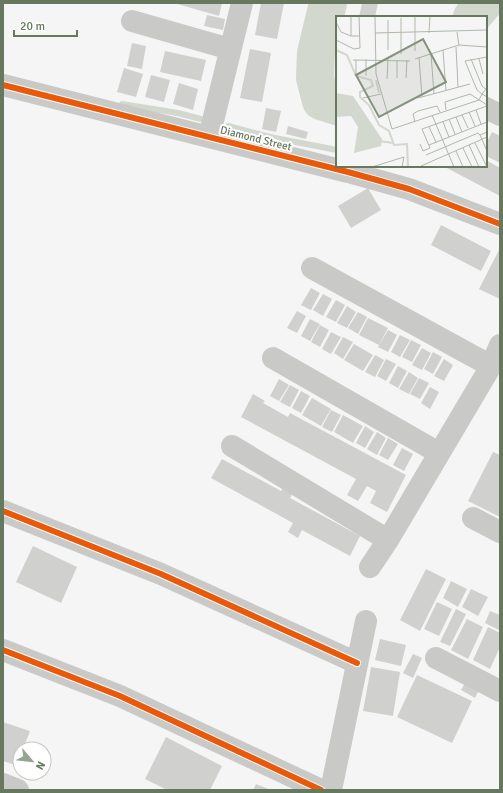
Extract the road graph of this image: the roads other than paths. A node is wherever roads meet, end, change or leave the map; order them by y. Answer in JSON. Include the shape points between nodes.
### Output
{"nodes":[{"id":1,"x":242,"y":3,"type":"edge"},
{"id":2,"x":132,"y":21,"type":"dead end"},
{"id":3,"x":230,"y":49,"type":"junction"},
{"id":4,"x":3,"y":85,"type":"edge"},
{"id":5,"x":487,"y":108,"type":"edge"},
{"id":6,"x":500,"y":115,"type":"edge"},
{"id":7,"x":209,"y":137,"type":"junction"},
{"id":8,"x":500,"y":224,"type":"edge"},
{"id":9,"x":312,"y":268,"type":"dead end"},
{"id":10,"x":500,"y":345,"type":"edge"},
{"id":11,"x":273,"y":358,"type":"dead end"},
{"id":12,"x":491,"y":366,"type":"junction"},
{"id":13,"x":232,"y":446,"type":"dead end"},
{"id":14,"x":439,"y":453,"type":"junction"},
{"id":15,"x":3,"y":511,"type":"edge"},
{"id":16,"x":473,"y":518,"type":"dead end"},
{"id":17,"x":500,"y":532,"type":"edge"},
{"id":18,"x":388,"y":540,"type":"junction"},
{"id":19,"x":370,"y":567,"type":"dead end"},
{"id":20,"x":366,"y":621,"type":"dead end"},
{"id":21,"x":3,"y":650,"type":"edge"},
{"id":22,"x":436,"y":658,"type":"dead end"},
{"id":23,"x":356,"y":663,"type":"junction"},
{"id":24,"x":500,"y":691,"type":"edge"},
{"id":25,"x":3,"y":784,"type":"edge"},
{"id":26,"x":18,"y":790,"type":"edge"},
{"id":27,"x":321,"y":790,"type":"edge"},
{"id":28,"x":332,"y":790,"type":"edge"}],
"edges":[{"from":1,"to":3,"type":"street"},
{"from":2,"to":3,"type":"street"},
{"from":3,"to":7,"type":"street"},
{"from":4,"to":7,"type":"street","name":"Diamond Street"},
{"from":5,"to":6,"type":"street"},
{"from":7,"to":8,"type":"street","name":"Diamond Street","via":[[409,189]]},
{"from":9,"to":12,"type":"street"},
{"from":10,"to":12,"type":"street"},
{"from":11,"to":14,"type":"street"},
{"from":12,"to":14,"type":"street"},
{"from":13,"to":18,"type":"street"},
{"from":14,"to":18,"type":"street"},
{"from":15,"to":23,"type":"street","via":[[161,574]]},
{"from":16,"to":17,"type":"street"},
{"from":18,"to":19,"type":"street"},
{"from":20,"to":23,"type":"street"},
{"from":21,"to":27,"type":"street","via":[[120,696]]},
{"from":22,"to":24,"type":"street"},
{"from":23,"to":28,"type":"street"},
{"from":25,"to":26,"type":"street"}]}
